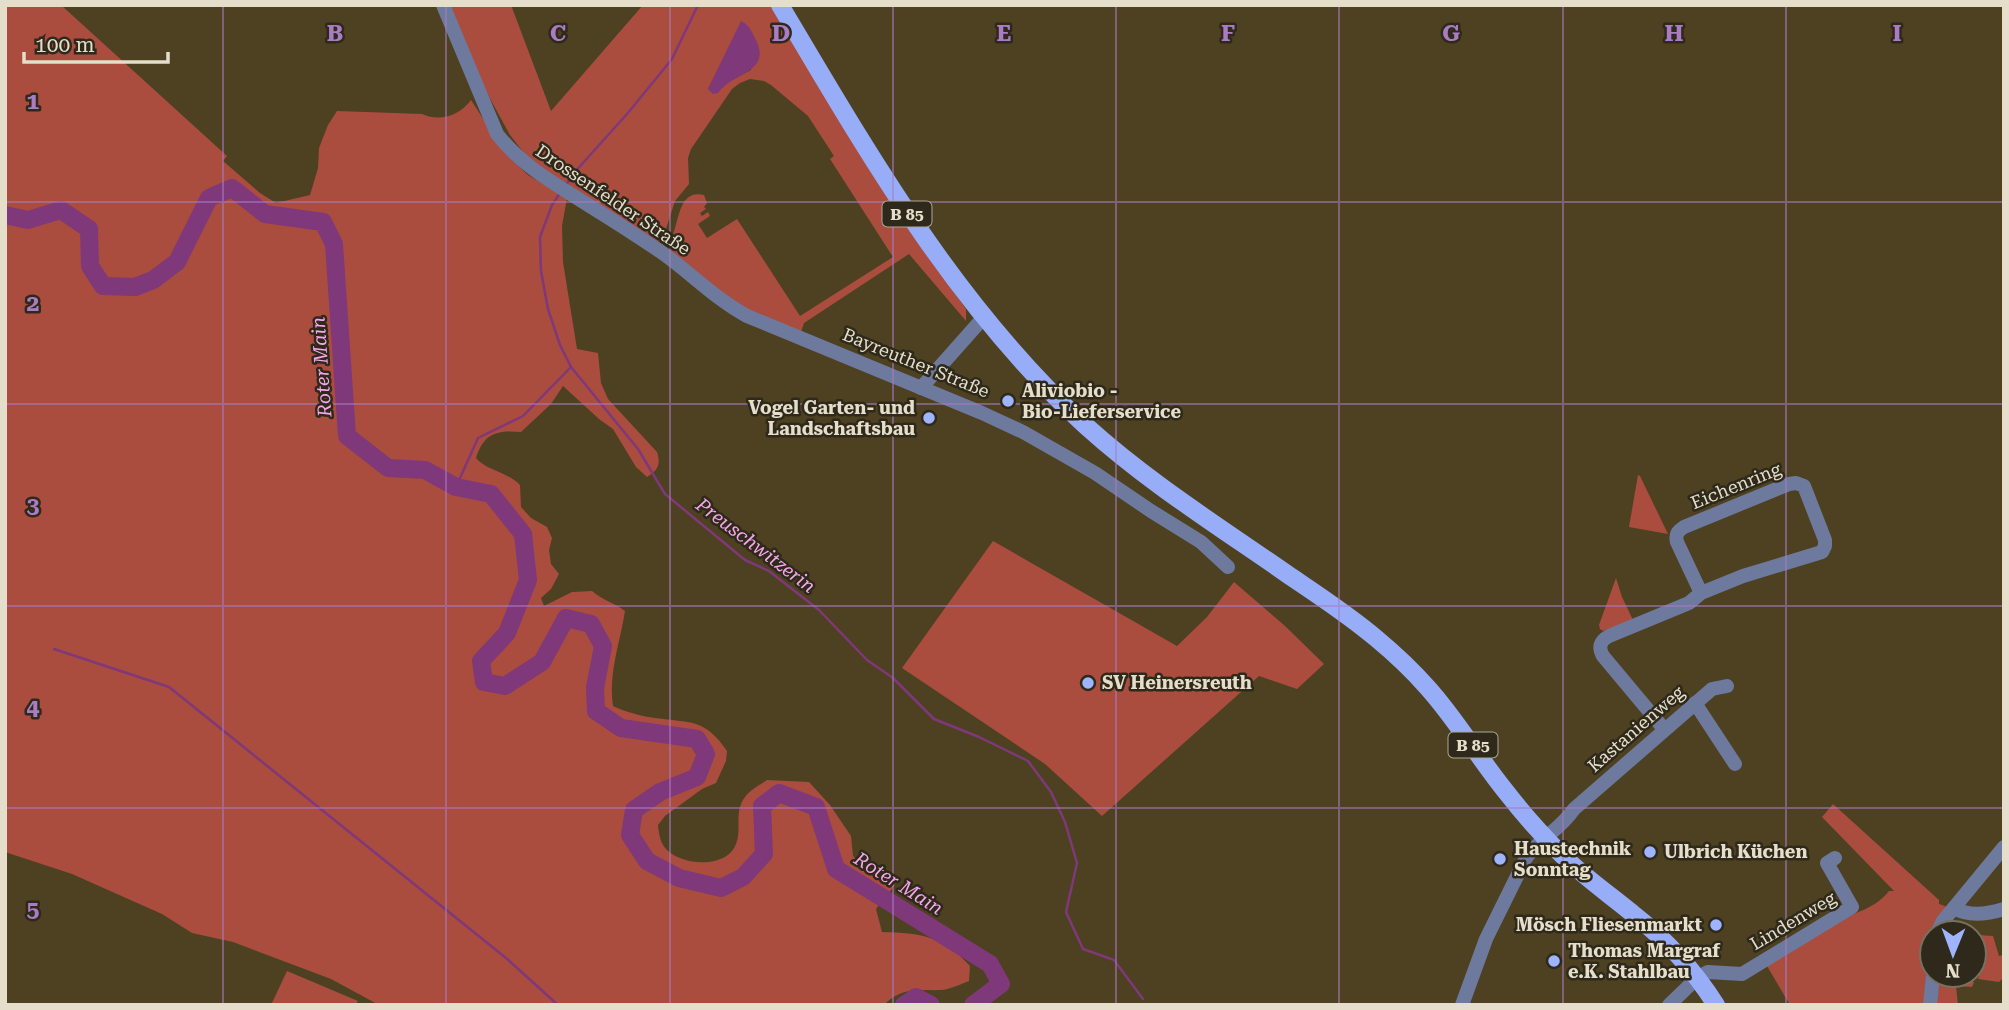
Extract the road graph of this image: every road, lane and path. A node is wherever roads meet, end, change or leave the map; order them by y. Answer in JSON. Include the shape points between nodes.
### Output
{"nodes":[{"id":1,"x":443,"y":5,"type":"edge"},
{"id":2,"x":780,"y":5,"type":"edge"},
{"id":3,"x":689,"y":275,"type":"joint"},
{"id":4,"x":984,"y":317,"type":"junction"},
{"id":5,"x":921,"y":388,"type":"junction"},
{"id":6,"x":1228,"y":567,"type":"dead end"},
{"id":7,"x":1701,"y":593,"type":"junction"},
{"id":8,"x":1727,"y":686,"type":"dead end"},
{"id":9,"x":1695,"y":703,"type":"junction"},
{"id":10,"x":1664,"y":729,"type":"junction"},
{"id":11,"x":1735,"y":764,"type":"dead end"},
{"id":12,"x":1544,"y":837,"type":"junction"},
{"id":13,"x":2004,"y":847,"type":"edge"},
{"id":14,"x":1835,"y":858,"type":"dead end"},
{"id":15,"x":1954,"y":908,"type":"junction"},
{"id":16,"x":2004,"y":909,"type":"edge"},
{"id":17,"x":1945,"y":919,"type":"edge"},
{"id":18,"x":1697,"y":978,"type":"junction"},
{"id":19,"x":1462,"y":1005,"type":"edge"},
{"id":20,"x":1668,"y":1005,"type":"edge"},
{"id":21,"x":1716,"y":1005,"type":"edge"}],
"edges":[{"from":1,"to":3,"type":"street","name":"Drossenfelder Straße","via":[[497,134],[509,149],[542,177],[661,252]]},
{"from":2,"to":4,"type":"main road","number":"B 85","via":[[892,190]]},
{"from":3,"to":5,"type":"street","name":"Bayreuther Straße","via":[[747,316]]},
{"from":4,"to":5,"type":"street"},
{"from":4,"to":12,"type":"main road","number":"B 85","via":[[1038,379],[1112,449],[1180,502],[1324,598],[1404,664],[1438,700]]},
{"from":5,"to":6,"type":"street","name":"Bayreuther Straße","via":[[1002,422],[1076,461],[1201,542]]},
{"from":7,"to":7,"type":"street","name":"Eichenring","via":[[1822,552],[1825,540],[1804,486],[1789,484],[1678,532],[1677,541]]},
{"from":7,"to":10,"type":"street","name":"Eichenring","via":[[1689,603],[1609,636],[1600,646],[1603,656]]},
{"from":8,"to":9,"type":"street","name":"Kastanienweg","via":[[1712,689]]},
{"from":9,"to":10,"type":"street","name":"Kastanienweg"},
{"from":9,"to":11,"type":"street"},
{"from":10,"to":12,"type":"street","name":"Kastanienweg","via":[[1559,817]]},
{"from":12,"to":18,"type":"main road","number":"B 85","via":[[1664,941]]},
{"from":12,"to":19,"type":"street","name":"Kastanienweg","via":[[1533,847],[1486,939]]},
{"from":13,"to":15,"type":"street"},
{"from":14,"to":18,"type":"street","name":"Lindenweg","via":[[1827,863],[1852,907],[1742,974],[1708,972]]},
{"from":15,"to":16,"type":"street","via":[[1973,914]]},
{"from":15,"to":17,"type":"street"},
{"from":18,"to":20,"type":"street"},
{"from":18,"to":21,"type":"main road","number":"B 85"}]}
